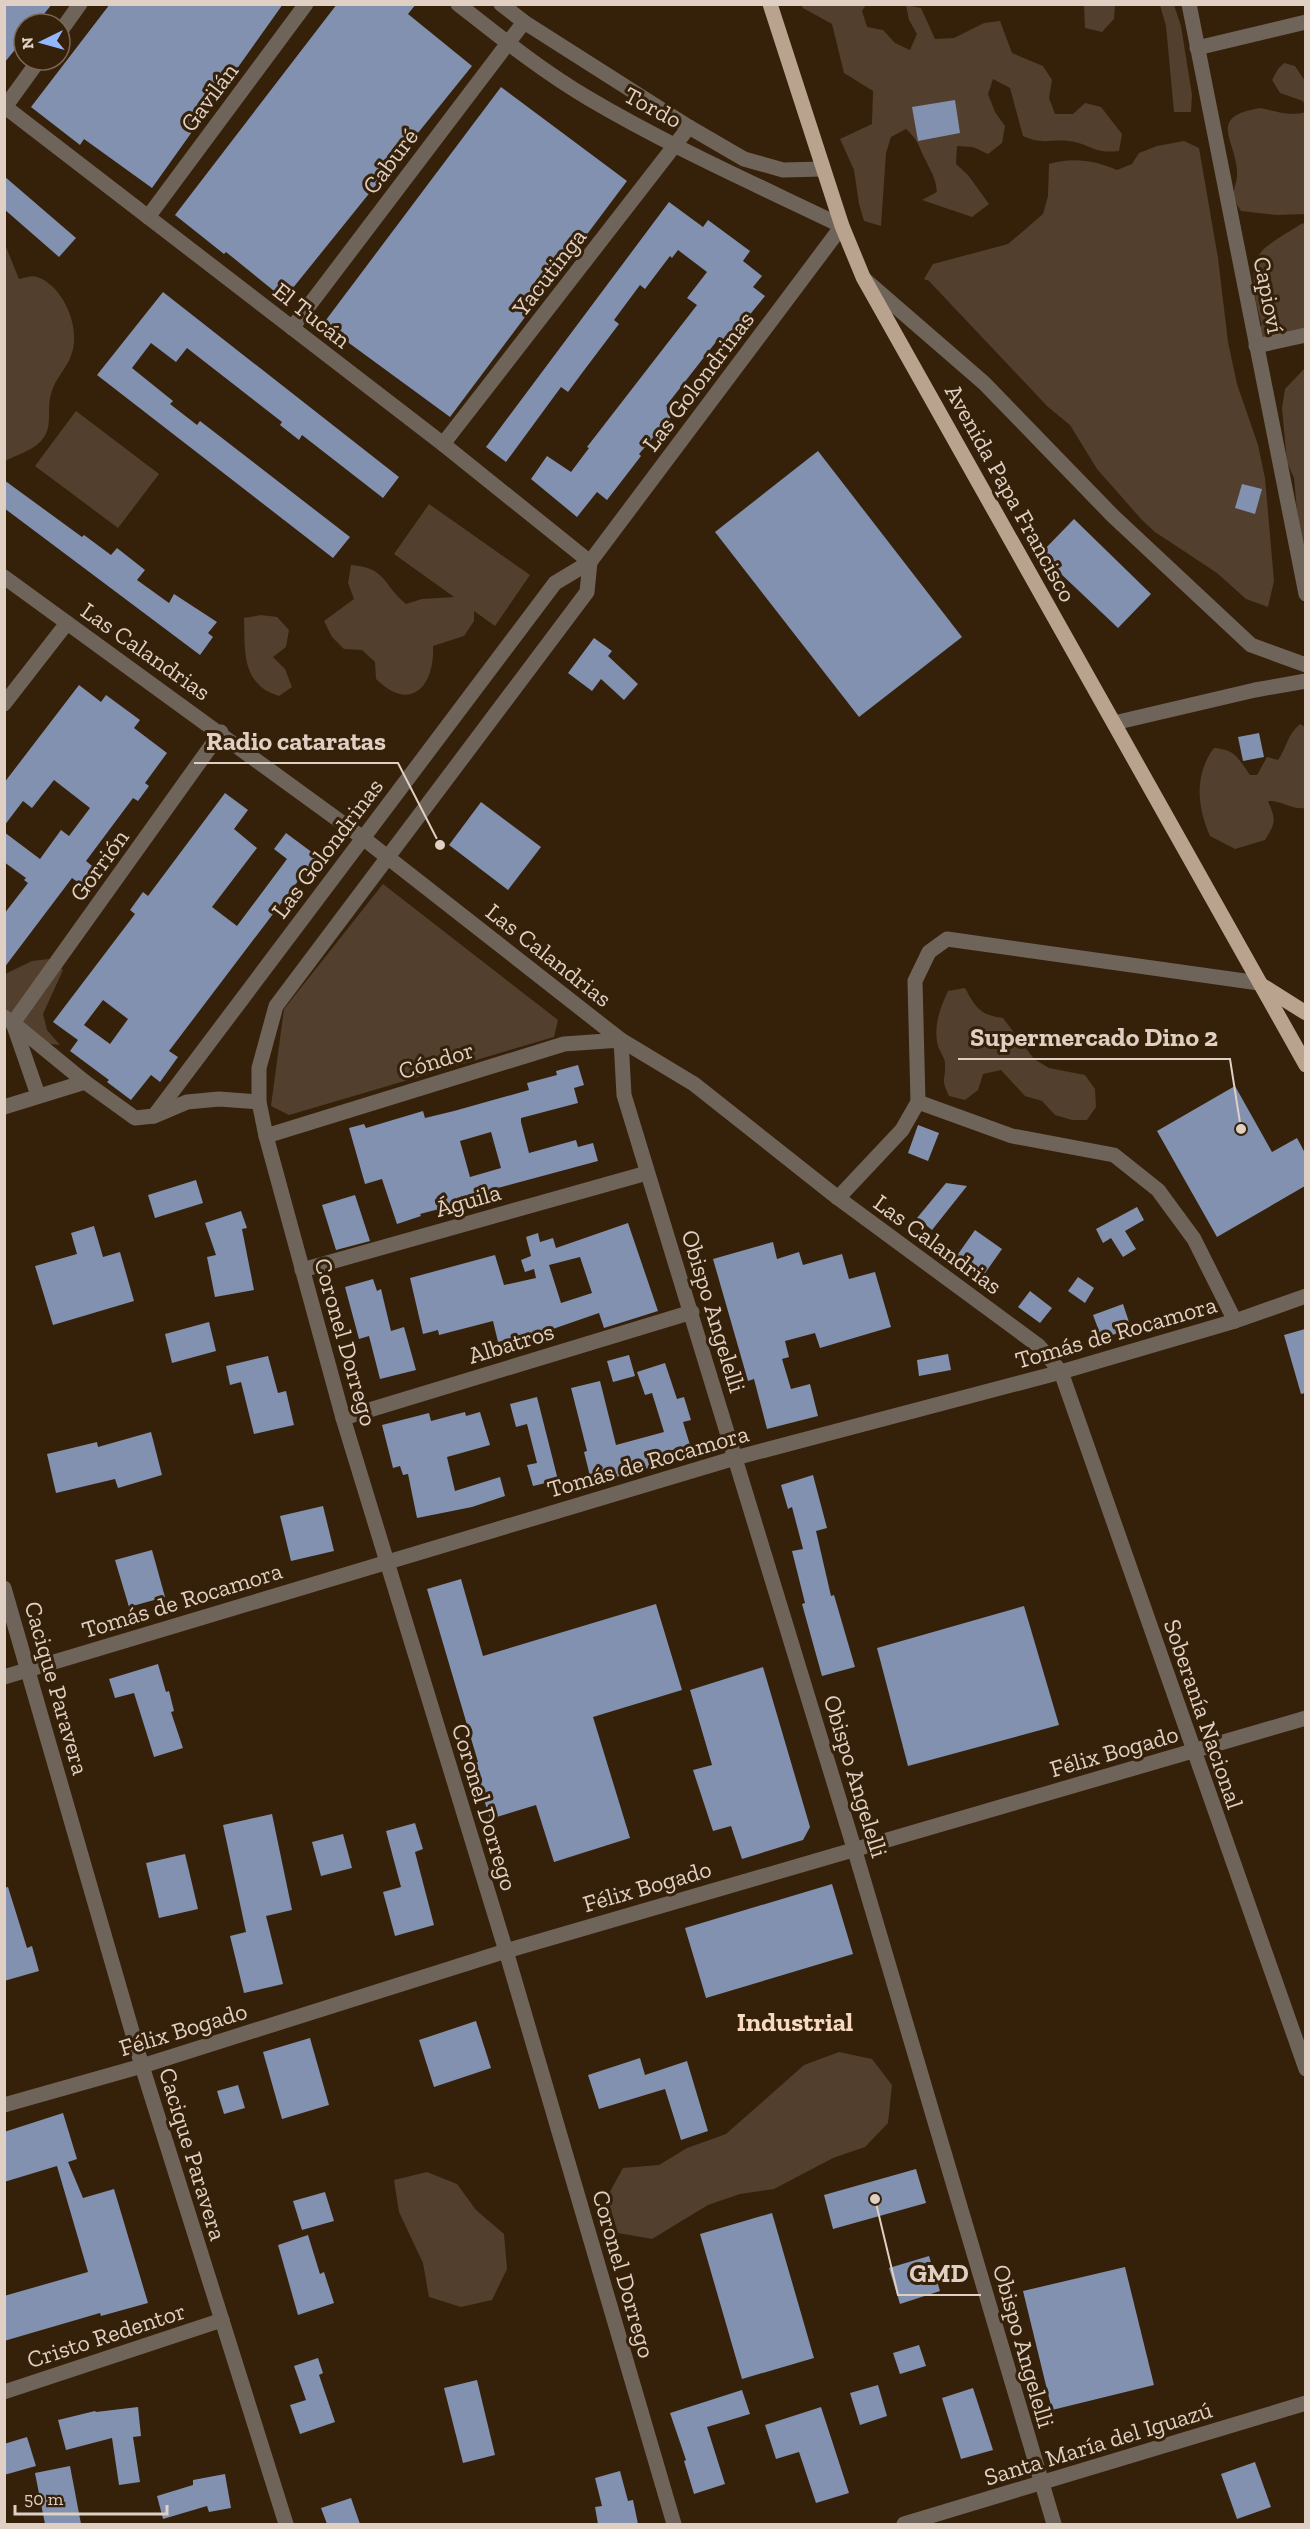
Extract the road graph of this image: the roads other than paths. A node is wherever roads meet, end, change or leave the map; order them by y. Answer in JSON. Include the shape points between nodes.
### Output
{"nodes":[{"id":1,"x":306,"y":4,"type":"edge"},
{"id":2,"x":458,"y":4,"type":"edge"},
{"id":3,"x":501,"y":4,"type":"edge"},
{"id":4,"x":770,"y":4,"type":"edge"},
{"id":5,"x":1189,"y":4,"type":"edge"},
{"id":6,"x":524,"y":22,"type":"junction"},
{"id":7,"x":1305,"y":22,"type":"edge"},
{"id":8,"x":508,"y":43,"type":"junction"},
{"id":9,"x":1197,"y":48,"type":"junction"},
{"id":10,"x":30,"y":72,"type":"edge"},
{"id":11,"x":5,"y":106,"type":"edge"},
{"id":12,"x":689,"y":127,"type":"junction"},
{"id":13,"x":676,"y":145,"type":"junction"},
{"id":14,"x":823,"y":169,"type":"junction"},
{"id":15,"x":148,"y":217,"type":"junction"},
{"id":16,"x":842,"y":226,"type":"junction"},
{"id":17,"x":863,"y":277,"type":"junction"},
{"id":18,"x":292,"y":328,"type":"junction"},
{"id":19,"x":1305,"y":335,"type":"edge"},
{"id":20,"x":1256,"y":346,"type":"junction"},
{"id":21,"x":443,"y":444,"type":"junction"},
{"id":22,"x":590,"y":562,"type":"junction"},
{"id":23,"x":4,"y":577,"type":"edge"},
{"id":24,"x":1305,"y":594,"type":"edge"},
{"id":25,"x":67,"y":623,"type":"junction"},
{"id":26,"x":1305,"y":665,"type":"edge"},
{"id":27,"x":1305,"y":681,"type":"edge"},
{"id":28,"x":4,"y":704,"type":"edge"},
{"id":29,"x":1114,"y":723,"type":"junction"},
{"id":30,"x":221,"y":732,"type":"junction"},
{"id":31,"x":363,"y":838,"type":"junction"},
{"id":32,"x":386,"y":858,"type":"junction"},
{"id":33,"x":1259,"y":983,"type":"junction"},
{"id":34,"x":1305,"y":1013,"type":"edge"},
{"id":35,"x":9,"y":1020,"type":"edge"},
{"id":36,"x":621,"y":1040,"type":"junction"},
{"id":37,"x":1305,"y":1065,"type":"edge"},
{"id":38,"x":85,"y":1082,"type":"junction"},
{"id":39,"x":38,"y":1095,"type":"junction"},
{"id":40,"x":259,"y":1102,"type":"junction"},
{"id":41,"x":918,"y":1102,"type":"junction"},
{"id":42,"x":4,"y":1107,"type":"edge"},
{"id":43,"x":154,"y":1116,"type":"junction"},
{"id":44,"x":266,"y":1136,"type":"junction"},
{"id":45,"x":647,"y":1173,"type":"junction"},
{"id":46,"x":838,"y":1198,"type":"junction"},
{"id":47,"x":302,"y":1270,"type":"junction"},
{"id":48,"x":1305,"y":1296,"type":"edge"},
{"id":49,"x":692,"y":1312,"type":"junction"},
{"id":50,"x":1235,"y":1321,"type":"junction"},
{"id":51,"x":1062,"y":1372,"type":"junction"},
{"id":52,"x":343,"y":1418,"type":"junction"},
{"id":53,"x":735,"y":1458,"type":"junction"},
{"id":54,"x":386,"y":1562,"type":"junction"},
{"id":55,"x":4,"y":1588,"type":"edge"},
{"id":56,"x":29,"y":1670,"type":"junction"},
{"id":57,"x":4,"y":1677,"type":"edge"},
{"id":58,"x":1305,"y":1718,"type":"edge"},
{"id":59,"x":1193,"y":1752,"type":"junction"},
{"id":60,"x":854,"y":1848,"type":"junction"},
{"id":61,"x":506,"y":1950,"type":"junction"},
{"id":62,"x":142,"y":2066,"type":"junction"},
{"id":63,"x":1305,"y":2069,"type":"edge"},
{"id":64,"x":4,"y":2105,"type":"edge"},
{"id":65,"x":222,"y":2320,"type":"junction"},
{"id":66,"x":4,"y":2392,"type":"edge"},
{"id":67,"x":1305,"y":2403,"type":"edge"},
{"id":68,"x":1042,"y":2485,"type":"junction"},
{"id":69,"x":286,"y":2524,"type":"edge"},
{"id":70,"x":674,"y":2524,"type":"edge"},
{"id":71,"x":904,"y":2524,"type":"edge"},
{"id":72,"x":1054,"y":2524,"type":"edge"}],
"edges":[{"from":1,"to":15,"type":"street","name":"Gavilán"},
{"from":2,"to":8,"type":"street","name":"Tordo"},
{"from":3,"to":6,"type":"street","name":"Tordo"},
{"from":4,"to":14,"type":"main road","name":"Avenida Papa Francisco"},
{"from":5,"to":9,"type":"street","name":"Capioví"},
{"from":6,"to":8,"type":"street","name":"Caburé"},
{"from":6,"to":12,"type":"street","name":"Tordo"},
{"from":7,"to":9,"type":"street"},
{"from":8,"to":13,"type":"street","name":"Tordo","via":[[587,98]]},
{"from":8,"to":18,"type":"street","name":"Caburé"},
{"from":9,"to":20,"type":"street","name":"Capioví"},
{"from":10,"to":11,"type":"street"},
{"from":11,"to":15,"type":"street","name":"El Tucán"},
{"from":12,"to":13,"type":"street","name":"Yacutinga"},
{"from":12,"to":14,"type":"street","name":"Tordo","via":[[744,159],[783,170]]},
{"from":13,"to":16,"type":"street","name":"Tordo"},
{"from":13,"to":21,"type":"street","name":"Yacutinga"},
{"from":14,"to":16,"type":"main road","name":"Avenida Papa Francisco"},
{"from":15,"to":18,"type":"street","name":"El Tucán"},
{"from":16,"to":17,"type":"main road","name":"Avenida Papa Francisco"},
{"from":16,"to":22,"type":"street","name":"Las Golondrinas"},
{"from":17,"to":26,"type":"street","via":[[984,382],[1113,516],[1251,645]]},
{"from":17,"to":29,"type":"main road","name":"Avenida Papa Francisco"},
{"from":18,"to":21,"type":"street","name":"El Tucán"},
{"from":19,"to":20,"type":"street"},
{"from":20,"to":24,"type":"street","name":"Capioví"},
{"from":21,"to":22,"type":"street","name":"El Tucán"},
{"from":22,"to":31,"type":"street","name":"Las Golondrinas","via":[[555,583]]},
{"from":22,"to":32,"type":"street","via":[[587,592]]},
{"from":23,"to":25,"type":"street","name":"Las Calandrias"},
{"from":25,"to":28,"type":"street"},
{"from":25,"to":30,"type":"street","name":"Las Calandrias"},
{"from":27,"to":29,"type":"street"},
{"from":29,"to":33,"type":"main road","name":"Avenida Papa Francisco"},
{"from":30,"to":31,"type":"street","name":"Las Calandrias"},
{"from":30,"to":35,"type":"street","name":"Gorrión"},
{"from":31,"to":32,"type":"street","name":"Las Calandrias"},
{"from":31,"to":43,"type":"street","name":"Las Golondrinas"},
{"from":32,"to":36,"type":"street","name":"Las Calandrias"},
{"from":32,"to":40,"type":"street","via":[[276,1006],[259,1068]]},
{"from":33,"to":34,"type":"main road","name":"Avenida Papa Francisco"},
{"from":33,"to":37,"type":"main road","name":"Avenida Papa Francisco"},
{"from":33,"to":41,"type":"street","via":[[947,939],[929,951],[915,981]]},
{"from":35,"to":38,"type":"street"},
{"from":35,"to":39,"type":"street"},
{"from":36,"to":44,"type":"street","name":"Cóndor","via":[[564,1044]]},
{"from":36,"to":45,"type":"street","name":"Obispo Angelelli","via":[[624,1095]]},
{"from":36,"to":46,"type":"street","name":"Las Calandrias","via":[[694,1084]]},
{"from":38,"to":39,"type":"street"},
{"from":38,"to":43,"type":"street","via":[[135,1118]]},
{"from":39,"to":42,"type":"street"},
{"from":40,"to":43,"type":"street","via":[[187,1102]]},
{"from":40,"to":44,"type":"street","name":"Coronel Dorrego"},
{"from":41,"to":46,"type":"street","via":[[902,1130]]},
{"from":41,"to":50,"type":"street","via":[[1012,1136],[1114,1155],[1158,1190],[1194,1239]]},
{"from":44,"to":47,"type":"street","name":"Coronel Dorrego"},
{"from":45,"to":47,"type":"street","name":"Águila"},
{"from":45,"to":49,"type":"street","name":"Obispo Angelelli"},
{"from":46,"to":51,"type":"street","name":"Las Calandrias","via":[[1039,1346]]},
{"from":47,"to":52,"type":"street","name":"Coronel Dorrego"},
{"from":48,"to":50,"type":"street","name":"Tomás de Rocamora"},
{"from":49,"to":52,"type":"street","name":"Albatros"},
{"from":49,"to":53,"type":"street","name":"Obispo Angelelli"},
{"from":50,"to":51,"type":"street","name":"Tomás de Rocamora"},
{"from":51,"to":53,"type":"street","name":"Tomás de Rocamora"},
{"from":51,"to":59,"type":"street","name":"Soberanía Nacional"},
{"from":52,"to":54,"type":"street","name":"Coronel Dorrego"},
{"from":53,"to":54,"type":"street","name":"Tomás de Rocamora"},
{"from":53,"to":60,"type":"street","name":"Obispo Angelelli"},
{"from":54,"to":56,"type":"street","name":"Tomás de Rocamora"},
{"from":54,"to":61,"type":"street","name":"Coronel Dorrego"},
{"from":55,"to":56,"type":"street","name":"Cacique Paravera"},
{"from":56,"to":57,"type":"street","name":"Tomás de Rocamora"},
{"from":56,"to":62,"type":"street","name":"Cacique Paravera"},
{"from":58,"to":59,"type":"street","name":"Félix Bogado"},
{"from":59,"to":60,"type":"street","name":"Félix Bogado"},
{"from":59,"to":63,"type":"street","name":"Soberanía Nacional"},
{"from":60,"to":61,"type":"street","name":"Félix Bogado"},
{"from":60,"to":68,"type":"street","name":"Obispo Angelelli"},
{"from":61,"to":62,"type":"street","name":"Félix Bogado"},
{"from":61,"to":70,"type":"street","name":"Coronel Dorrego"},
{"from":62,"to":64,"type":"street","name":"Félix Bogado"},
{"from":62,"to":65,"type":"street","name":"Cacique Paravera"},
{"from":65,"to":66,"type":"street","name":"Cristo Redentor"},
{"from":65,"to":69,"type":"street","name":"Cacique Paravera"},
{"from":67,"to":68,"type":"street","name":"Santa María del Iguazú"},
{"from":68,"to":71,"type":"street","name":"Santa María del Iguazú"},
{"from":68,"to":72,"type":"street","name":"Obispo Angelelli"}]}
